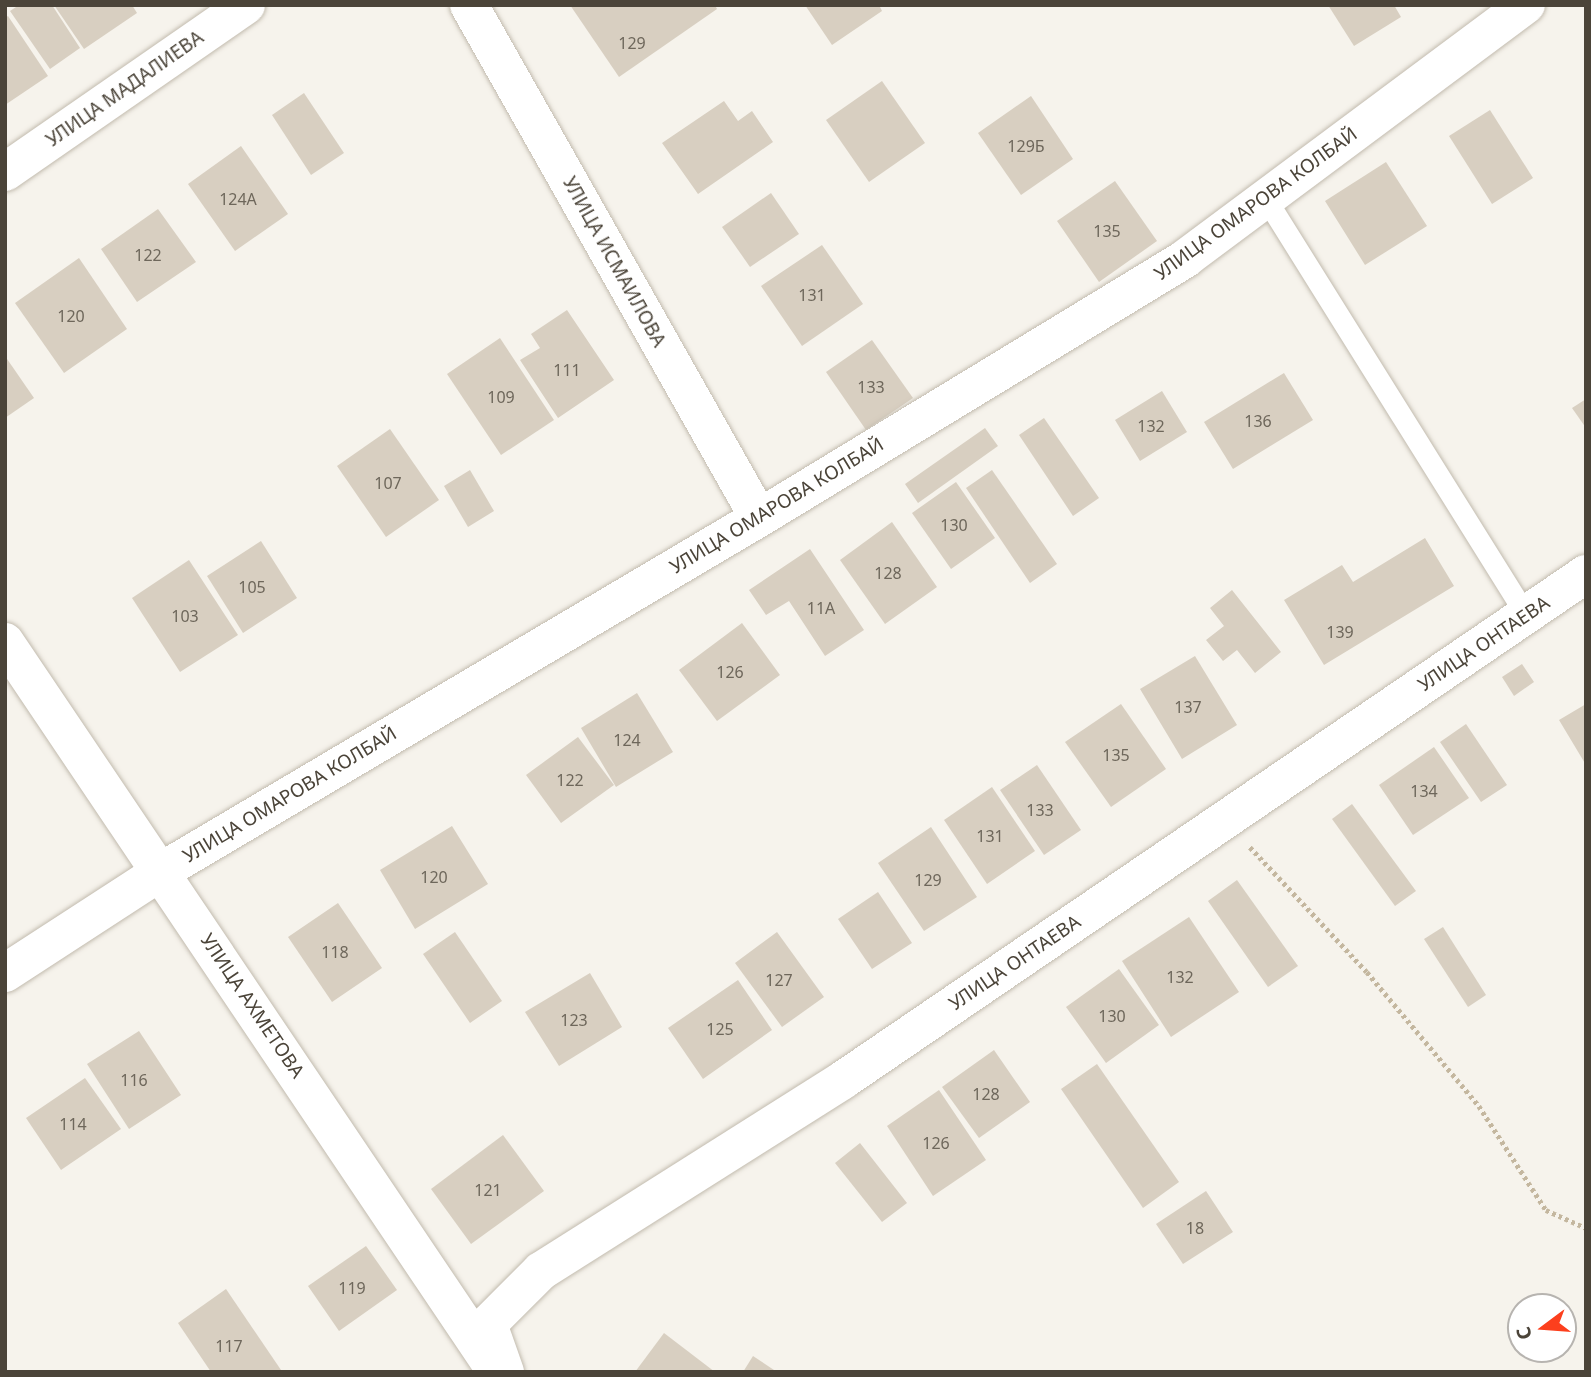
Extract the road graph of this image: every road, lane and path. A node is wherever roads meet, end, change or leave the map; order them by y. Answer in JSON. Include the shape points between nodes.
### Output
{"nodes":[{"id":1,"x":246,"y":5,"type":"edge"},
{"id":2,"x":468,"y":5,"type":"edge"},
{"id":3,"x":1527,"y":5,"type":"edge"},
{"id":4,"x":5,"y":172,"type":"edge"},
{"id":5,"x":1266,"y":199,"type":"junction"},
{"id":6,"x":759,"y":518,"type":"junction"},
{"id":7,"x":1586,"y":574,"type":"edge"},
{"id":8,"x":1526,"y":615,"type":"junction"},
{"id":9,"x":5,"y":642,"type":"edge"},
{"id":10,"x":1226,"y":819,"type":"junction"},
{"id":11,"x":162,"y":871,"type":"junction"},
{"id":12,"x":5,"y":973,"type":"edge"},
{"id":13,"x":1586,"y":1228,"type":"edge"},
{"id":14,"x":496,"y":1372,"type":"edge"},
{"id":15,"x":505,"y":1372,"type":"edge"}],
"edges":[{"from":1,"to":4,"type":"street","name":"УЛИЦА МАДАЛИЕВА"},
{"from":2,"to":6,"type":"street","name":"УЛИЦА ИСМАИЛОВА"},
{"from":3,"to":5,"type":"street","name":"УЛИЦА ОМАРОВА КОЛБАЙ"},
{"from":5,"to":6,"type":"street","name":"УЛИЦА ОМАРОВА КОЛБАЙ","via":[[1185,258]]},
{"from":5,"to":8,"type":"lane"},
{"from":6,"to":11,"type":"street","name":"УЛИЦА ОМАРОВА КОЛБАЙ"},
{"from":7,"to":8,"type":"street","name":"УЛИЦА ОНТАЕВА"},
{"from":8,"to":10,"type":"street","name":"УЛИЦА ОНТАЕВА"},
{"from":9,"to":11,"type":"street","name":"УЛИЦА АХМЕТОВА"},
{"from":10,"to":13,"type":"path","via":[[1367,972],[1479,1106],[1546,1210]]},
{"from":10,"to":15,"type":"street","name":"УЛИЦА ОНТАЕВА","via":[[844,1080],[541,1271],[488,1324]]},
{"from":11,"to":12,"type":"street","name":"УЛИЦА ОМАРОВА КОЛБАЙ"},
{"from":11,"to":14,"type":"street","name":"УЛИЦА АХМЕТОВА"}]}
